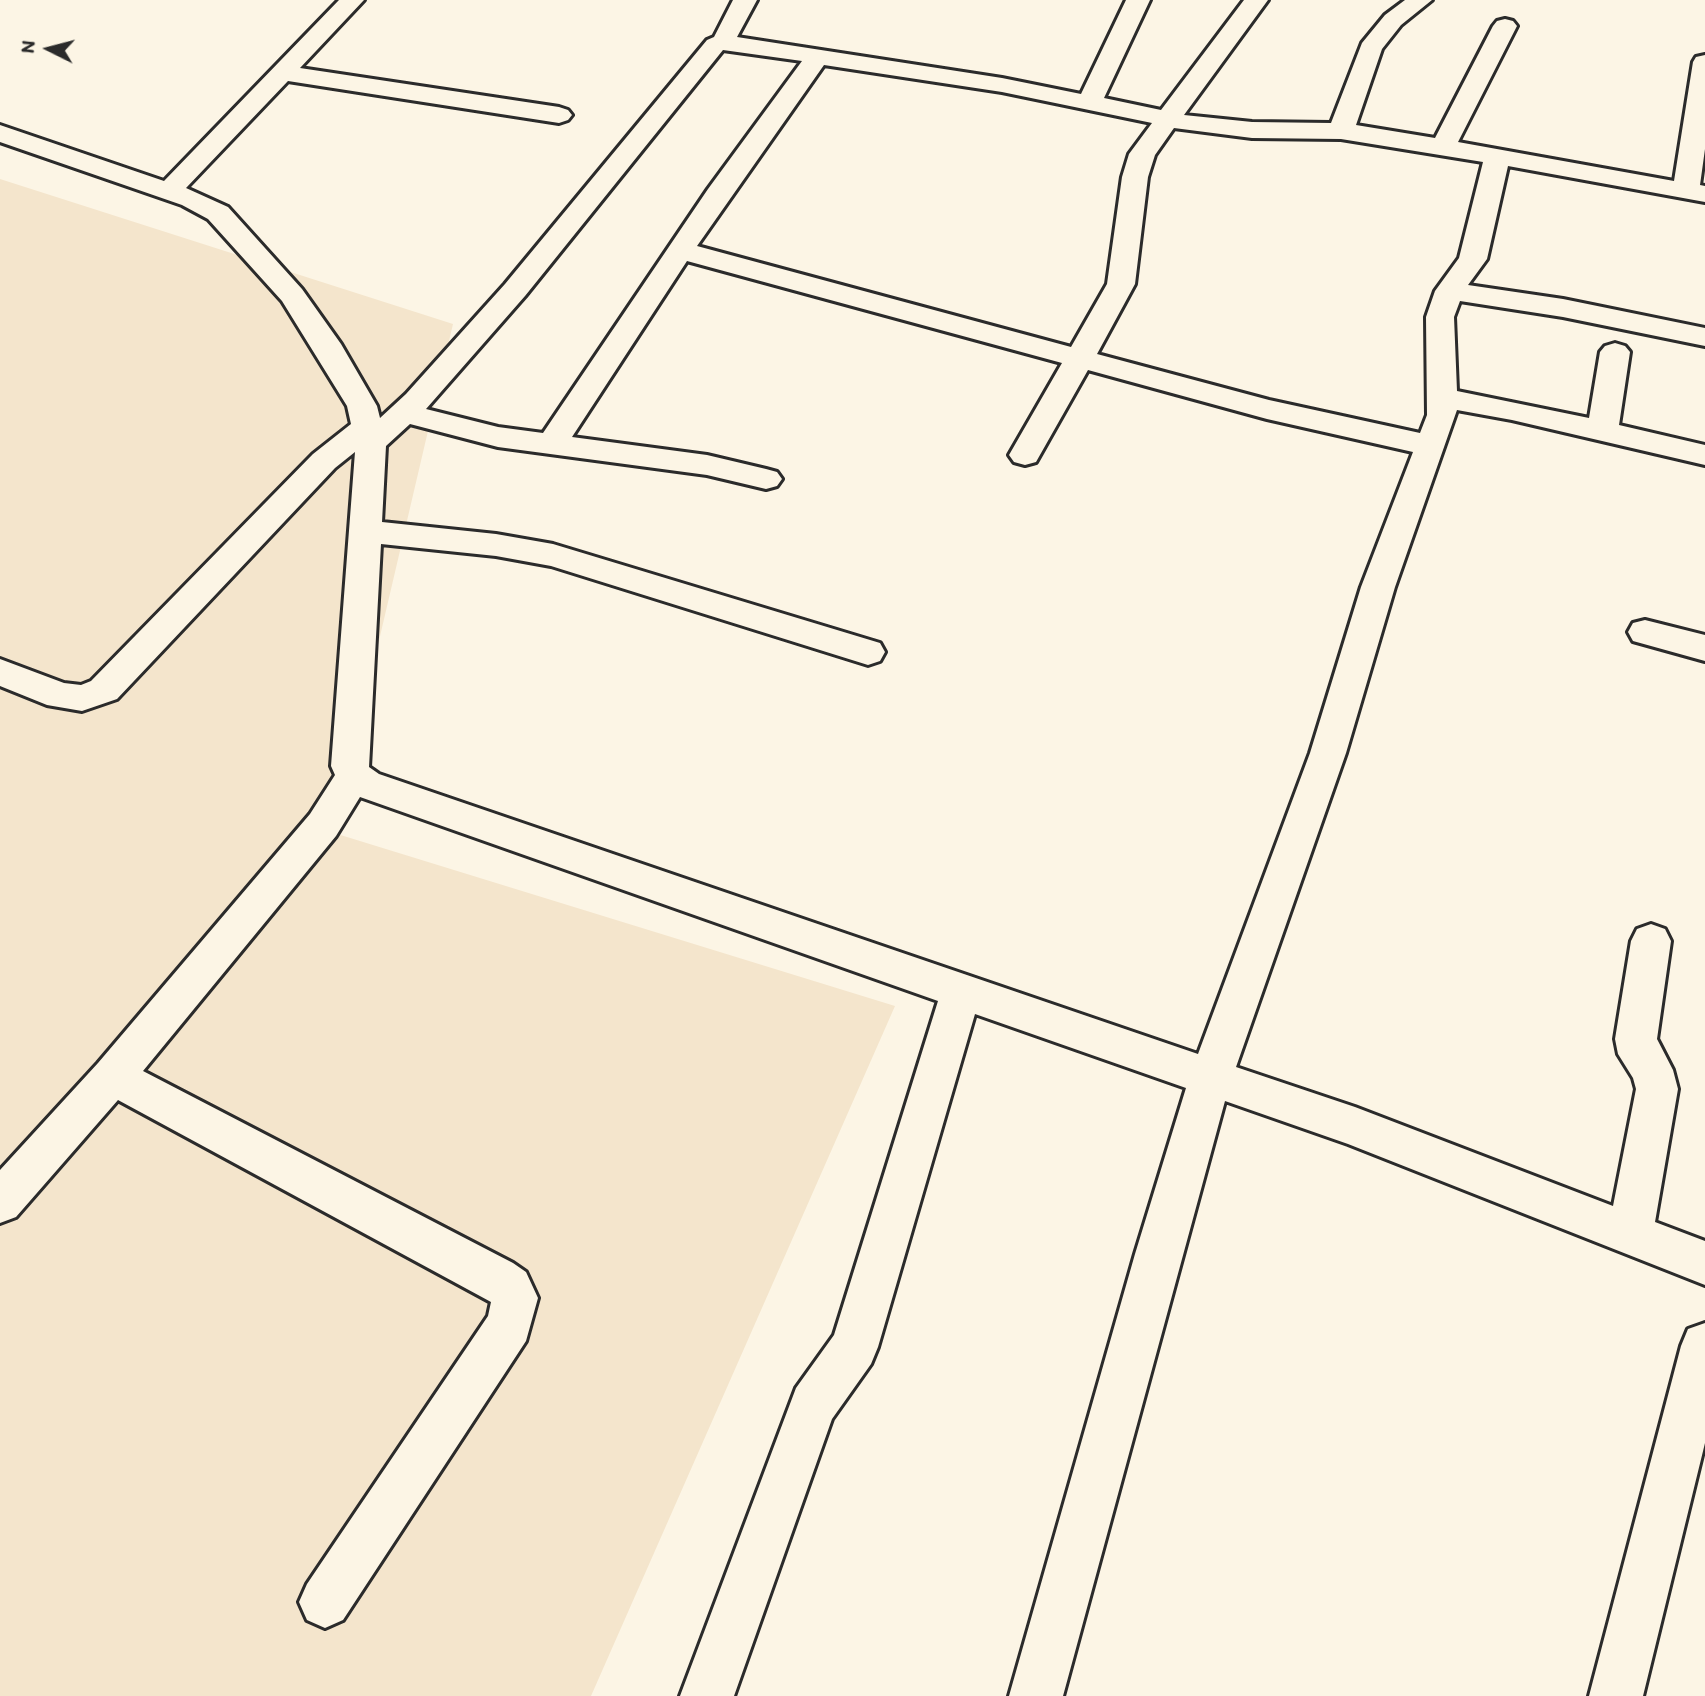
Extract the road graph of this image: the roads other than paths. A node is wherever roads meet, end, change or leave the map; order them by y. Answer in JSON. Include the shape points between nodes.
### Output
{"nodes":[{"id":1,"x":352,"y":0,"type":"edge"},
{"id":2,"x":745,"y":0,"type":"edge"},
{"id":3,"x":1138,"y":0,"type":"edge"},
{"id":4,"x":1256,"y":0,"type":"edge"},
{"id":5,"x":1420,"y":0,"type":"edge"},
{"id":6,"x":1505,"y":26,"type":"dead end"},
{"id":7,"x":723,"y":42,"type":"junction"},
{"id":8,"x":818,"y":56,"type":"junction"},
{"id":9,"x":1705,"y":62,"type":"edge"},
{"id":10,"x":282,"y":73,"type":"junction"},
{"id":11,"x":1088,"y":105,"type":"junction"},
{"id":12,"x":559,"y":115,"type":"dead end"},
{"id":13,"x":1167,"y":121,"type":"junction"},
{"id":14,"x":1341,"y":131,"type":"junction"},
{"id":15,"x":0,"y":134,"type":"edge"},
{"id":16,"x":1443,"y":147,"type":"junction"},
{"id":17,"x":1497,"y":157,"type":"junction"},
{"id":18,"x":169,"y":191,"type":"junction"},
{"id":19,"x":1696,"y":192,"type":"edge"},
{"id":20,"x":680,"y":250,"type":"junction"},
{"id":21,"x":1449,"y":291,"type":"junction"},
{"id":22,"x":1705,"y":337,"type":"edge"},
{"id":23,"x":1615,"y":352,"type":"dead end"},
{"id":24,"x":1080,"y":358,"type":"junction"},
{"id":25,"x":1442,"y":398,"type":"junction"},
{"id":26,"x":404,"y":413,"type":"junction"},
{"id":27,"x":1602,"y":432,"type":"junction"},
{"id":28,"x":370,"y":434,"type":"junction"},
{"id":29,"x":551,"y":444,"type":"junction"},
{"id":30,"x":1431,"y":446,"type":"junction"},
{"id":31,"x":1025,"y":455,"type":"dead end"},
{"id":32,"x":1705,"y":455,"type":"edge"},
{"id":33,"x":766,"y":479,"type":"dead end"},
{"id":34,"x":365,"y":531,"type":"junction"},
{"id":35,"x":1645,"y":632,"type":"dead end"},
{"id":36,"x":1705,"y":648,"type":"edge"},
{"id":37,"x":869,"y":652,"type":"dead end"},
{"id":38,"x":0,"y":672,"type":"edge"},
{"id":39,"x":354,"y":776,"type":"junction"},
{"id":40,"x":1651,"y":942,"type":"dead end"},
{"id":41,"x":961,"y":992,"type":"junction"},
{"id":42,"x":113,"y":1076,"type":"junction"},
{"id":43,"x":1211,"y":1076,"type":"junction"},
{"id":44,"x":0,"y":1202,"type":"edge"},
{"id":45,"x":1631,"y":1232,"type":"junction"},
{"id":46,"x":1705,"y":1263,"type":"edge"},
{"id":47,"x":1705,"y":1346,"type":"edge"},
{"id":48,"x":325,"y":1602,"type":"dead end"},
{"id":49,"x":707,"y":1696,"type":"edge"},
{"id":50,"x":1036,"y":1696,"type":"edge"},
{"id":51,"x":1616,"y":1696,"type":"edge"}],
"edges":[{"from":1,"to":10,"type":"street"},
{"from":2,"to":7,"type":"street"},
{"from":3,"to":11,"type":"street"},
{"from":4,"to":13,"type":"street"},
{"from":5,"to":14,"type":"street","via":[[1393,20],[1370,48]]},
{"from":6,"to":16,"type":"street"},
{"from":7,"to":8,"type":"street"},
{"from":7,"to":26,"type":"street","via":[[715,46],[515,290]]},
{"from":8,"to":11,"type":"street","via":[[1002,85]]},
{"from":8,"to":20,"type":"street"},
{"from":9,"to":19,"type":"street"},
{"from":10,"to":12,"type":"street"},
{"from":10,"to":18,"type":"street"},
{"from":11,"to":13,"type":"street"},
{"from":13,"to":14,"type":"street","via":[[1224,129]]},
{"from":13,"to":24,"type":"street","via":[[1138,164],[1121,284]]},
{"from":14,"to":16,"type":"street"},
{"from":15,"to":18,"type":"street"},
{"from":16,"to":17,"type":"street"},
{"from":17,"to":19,"type":"street"},
{"from":17,"to":21,"type":"street","via":[[1473,259]]},
{"from":18,"to":28,"type":"street","via":[[218,213],[292,295],[362,406]]},
{"from":20,"to":24,"type":"street"},
{"from":20,"to":29,"type":"street"},
{"from":21,"to":22,"type":"street"},
{"from":21,"to":25,"type":"street","via":[[1440,317]]},
{"from":23,"to":27,"type":"street"},
{"from":24,"to":30,"type":"street","via":[[1289,415]]},
{"from":24,"to":31,"type":"street"},
{"from":25,"to":27,"type":"street"},
{"from":25,"to":30,"type":"street","via":[[1442,415]]},
{"from":26,"to":28,"type":"street"},
{"from":26,"to":29,"type":"street","via":[[498,437]]},
{"from":27,"to":32,"type":"street"},
{"from":28,"to":34,"type":"street"},
{"from":28,"to":38,"type":"street","via":[[324,461],[104,690],[82,698],[60,696]]},
{"from":29,"to":33,"type":"street","via":[[707,465]]},
{"from":30,"to":43,"type":"street","via":[[1378,587],[1328,753]]},
{"from":34,"to":37,"type":"street","via":[[553,555]]},
{"from":34,"to":39,"type":"street","via":[[350,766]]},
{"from":35,"to":36,"type":"street"},
{"from":39,"to":41,"type":"street","via":[[366,784]]},
{"from":39,"to":42,"type":"street","via":[[323,825]]},
{"from":40,"to":45,"type":"street","via":[[1636,1039],[1657,1089]]},
{"from":41,"to":43,"type":"street"},
{"from":41,"to":49,"type":"street","via":[[854,1347],[813,1405]]},
{"from":42,"to":44,"type":"street"},
{"from":42,"to":48,"type":"street","via":[[497,1279],[515,1298],[509,1325]]},
{"from":43,"to":45,"type":"street"},
{"from":43,"to":50,"type":"street"},
{"from":45,"to":46,"type":"street"},
{"from":47,"to":51,"type":"street"}]}
